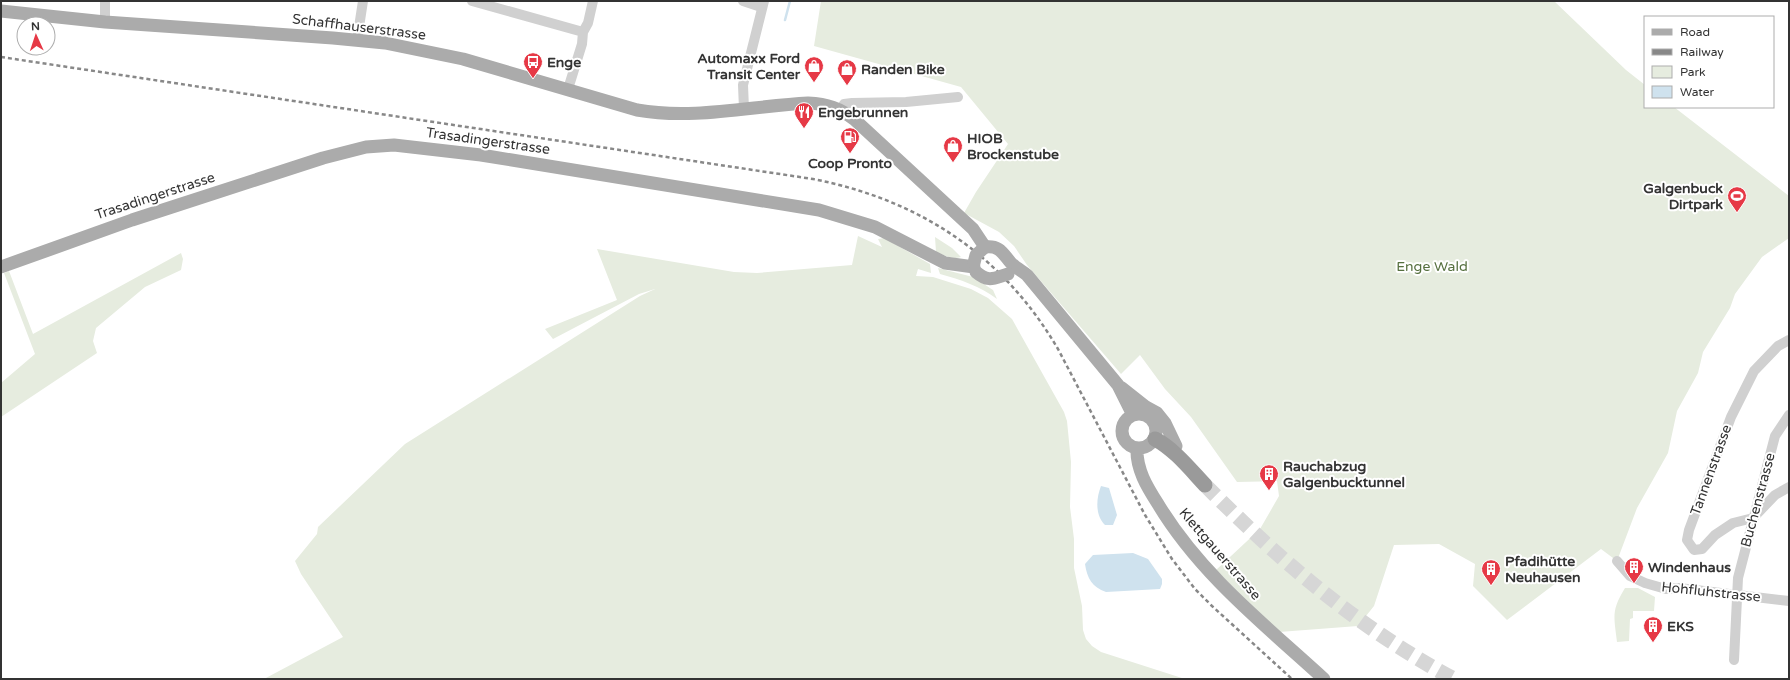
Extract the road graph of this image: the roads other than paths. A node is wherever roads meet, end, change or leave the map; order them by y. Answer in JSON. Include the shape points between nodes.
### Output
{"nodes":[{"id":1,"x":105,"y":1,"type":"edge"},
{"id":2,"x":363,"y":1,"type":"edge"},
{"id":3,"x":472,"y":1,"type":"edge"},
{"id":4,"x":593,"y":1,"type":"edge"},
{"id":5,"x":743,"y":1,"type":"edge"},
{"id":6,"x":763,"y":4,"type":"edge"},
{"id":7,"x":1,"y":11,"type":"edge"},
{"id":8,"x":105,"y":22,"type":"junction"},
{"id":9,"x":583,"y":32,"type":"junction"},
{"id":10,"x":357,"y":40,"type":"junction"},
{"id":11,"x":568,"y":90,"type":"junction"},
{"id":12,"x":958,"y":97,"type":"dead end"},
{"id":13,"x":744,"y":109,"type":"junction"},
{"id":14,"x":840,"y":109,"type":"junction"},
{"id":15,"x":988,"y":247,"type":"junction"},
{"id":16,"x":1,"y":267,"type":"edge"},
{"id":17,"x":975,"y":268,"type":"junction"},
{"id":18,"x":1043,"y":296,"type":"junction"},
{"id":19,"x":1789,"y":340,"type":"edge"},
{"id":20,"x":1118,"y":385,"type":"junction"},
{"id":21,"x":1133,"y":415,"type":"junction"},
{"id":22,"x":1789,"y":415,"type":"edge"},
{"id":23,"x":1154,"y":438,"type":"junction"},
{"id":24,"x":1176,"y":446,"type":"joint"},
{"id":25,"x":1137,"y":448,"type":"junction"},
{"id":26,"x":1182,"y":461,"type":"junction"},
{"id":27,"x":1205,"y":485,"type":"tunnel mouth"},
{"id":28,"x":1789,"y":487,"type":"edge"},
{"id":29,"x":1753,"y":518,"type":"junction"},
{"id":30,"x":1617,"y":561,"type":"dead end"},
{"id":31,"x":1737,"y":595,"type":"junction"},
{"id":32,"x":1789,"y":601,"type":"edge"},
{"id":33,"x":1734,"y":660,"type":"dead end"},
{"id":34,"x":1324,"y":679,"type":"edge"}],
"edges":[{"from":1,"to":8,"type":"street"},
{"from":2,"to":10,"type":"street"},
{"from":3,"to":9,"type":"street"},
{"from":4,"to":9,"type":"street"},
{"from":5,"to":6,"type":"street"},
{"from":6,"to":13,"type":"street","via":[[743,85]]},
{"from":7,"to":8,"type":"main road","name":"Schaffhauserstrasse"},
{"from":8,"to":10,"type":"main road","name":"Schaffhauserstrasse"},
{"from":9,"to":11,"type":"street","via":[[582,44]]},
{"from":10,"to":11,"type":"main road","name":"Schaffhauserstrasse","via":[[463,59]]},
{"from":11,"to":13,"type":"main road","name":"Schaffhauserstrasse","via":[[655,113],[684,114]]},
{"from":12,"to":14,"type":"street","via":[[906,102],[852,103],[844,104]]},
{"from":13,"to":14,"type":"main road","name":"Schaffhauserstrasse","via":[[808,103]]},
{"from":14,"to":15,"type":"main road","name":"Schaffhauserstrasse","via":[[867,130],[977,233]]},
{"from":15,"to":17,"type":"main road","bridge":true,"via":[[976,255]]},
{"from":15,"to":18,"type":"main road","via":[[1002,251],[1027,275]]},
{"from":16,"to":17,"type":"main road","name":"Trasadingerstrasse","via":[[96,232],[323,158],[366,147],[394,145],[481,155],[819,210],[875,228],[945,263]]},
{"from":17,"to":18,"type":"main road","name":"Trasadingerstrasse","bridge":true,"via":[[983,278],[993,280],[1008,274],[1017,275]]},
{"from":18,"to":20,"type":"main road"},
{"from":19,"to":29,"type":"street","name":"Tannenstrasse","via":[[1778,346],[1754,371],[1731,417],[1687,540],[1694,550],[1702,549],[1715,535],[1733,523]]},
{"from":20,"to":21,"type":"main road"},
{"from":20,"to":24,"type":"main road","via":[[1157,413]]},
{"from":21,"to":23,"type":"main road","via":[[1140,414],[1150,418],[1156,428]]},
{"from":21,"to":25,"type":"main road","via":[[1125,422],[1122,432],[1125,442]]},
{"from":22,"to":29,"type":"street","name":"Buchenstrasse","via":[[1775,436]]},
{"from":23,"to":25,"type":"main road","via":[[1147,446]]},
{"from":23,"to":26,"type":"highway"},
{"from":24,"to":26,"type":"highway"},
{"from":25,"to":34,"type":"main road","name":"Klettgauerstrasse","via":[[1140,469],[1146,483],[1162,512],[1185,543],[1250,614]]},
{"from":26,"to":27,"type":"highway"},
{"from":28,"to":29,"type":"street","via":[[1776,495]]},
{"from":29,"to":31,"type":"street","name":"Buchenstrasse","via":[[1738,578]]},
{"from":30,"to":31,"type":"street","name":"Hohfluhstrasse","via":[[1630,576],[1666,589],[1679,588]]},
{"from":31,"to":32,"type":"street","name":"Hohfluhstrasse"},
{"from":31,"to":33,"type":"street","name":"Buchenstrasse"}]}
